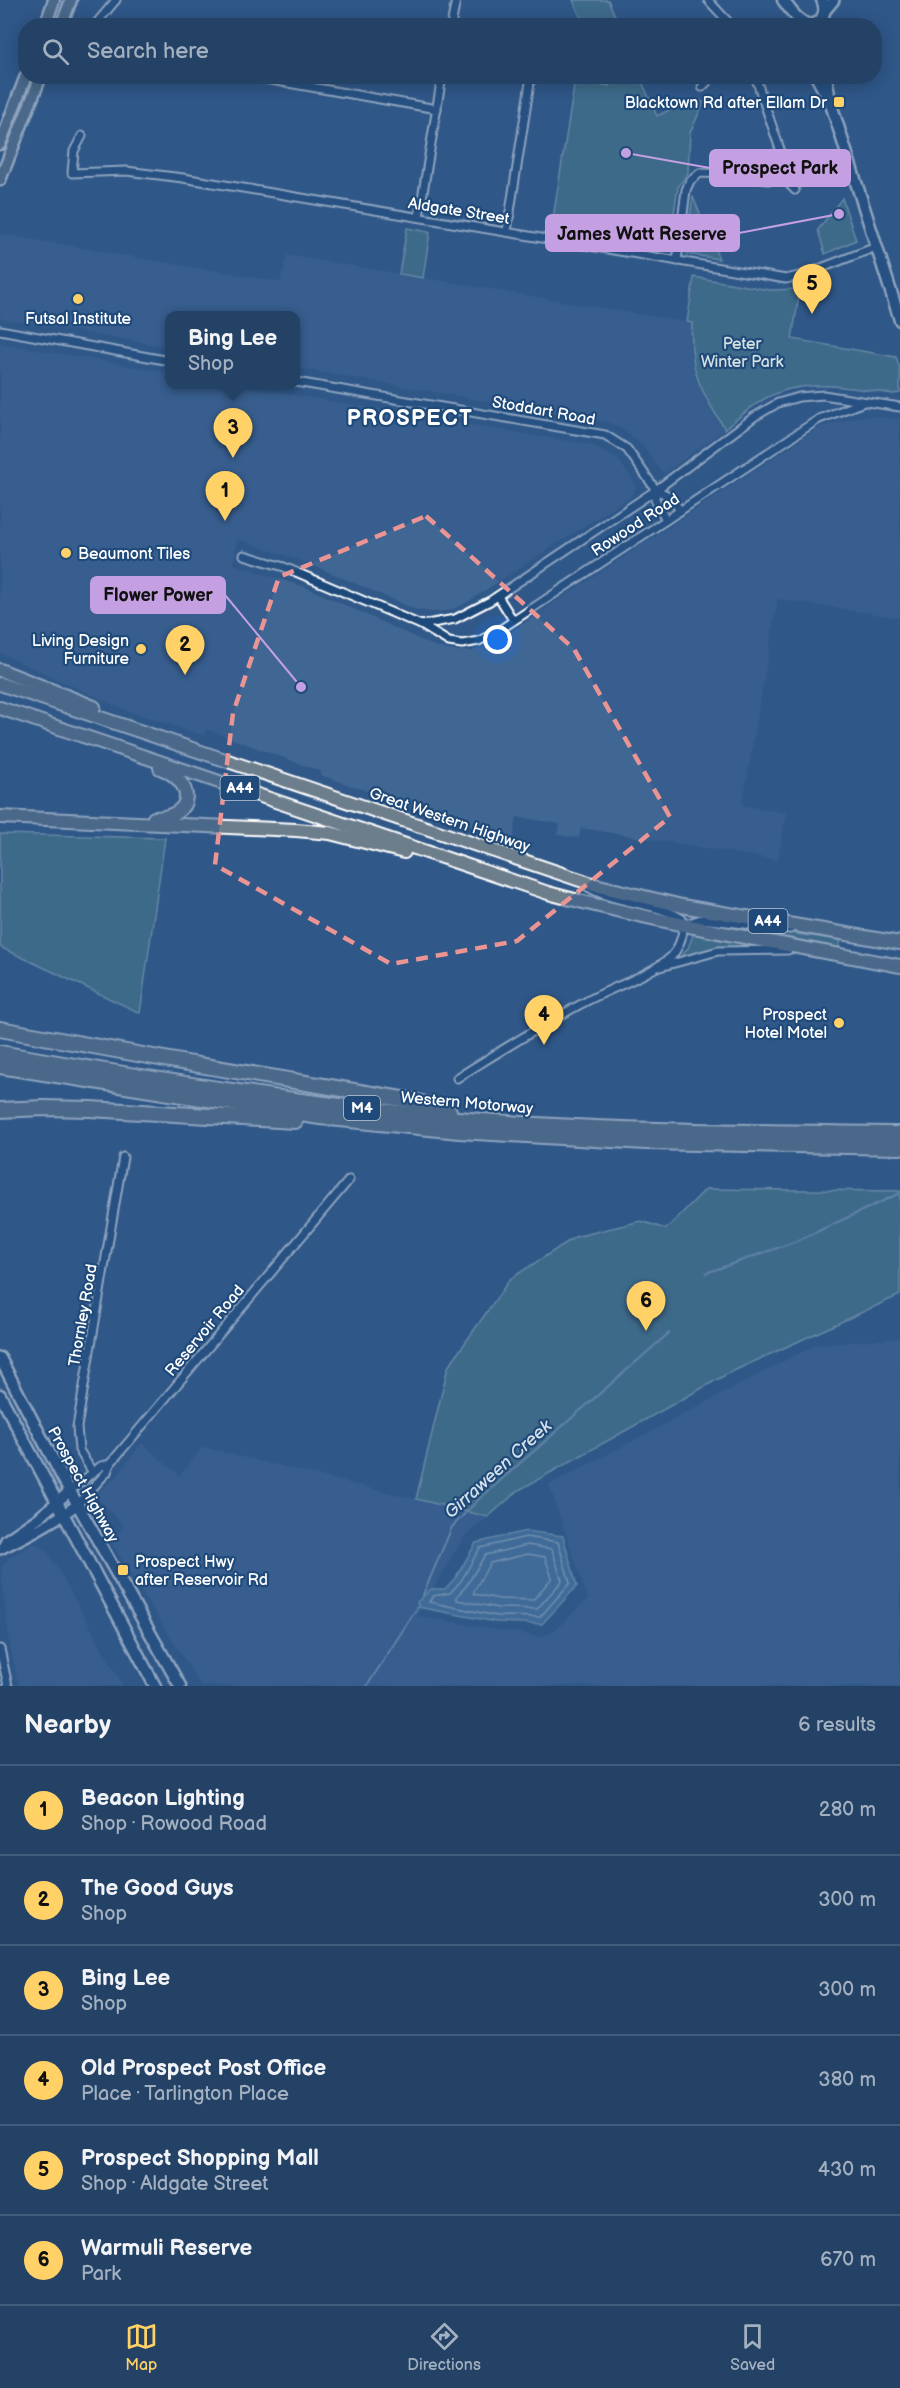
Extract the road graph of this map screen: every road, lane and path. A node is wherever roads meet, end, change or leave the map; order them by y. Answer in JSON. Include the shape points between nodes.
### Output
{"nodes":[{"id":1,"x":54,"y":0,"type":"edge"},
{"id":2,"x":71,"y":0,"type":"edge"},
{"id":3,"x":116,"y":0,"type":"edge"},
{"id":4,"x":456,"y":0,"type":"edge"},
{"id":5,"x":708,"y":0,"type":"edge"},
{"id":6,"x":783,"y":0,"type":"edge"},
{"id":7,"x":799,"y":0,"type":"edge"},
{"id":8,"x":834,"y":0,"type":"edge"},
{"id":9,"x":823,"y":14,"type":"edge"},
{"id":10,"x":48,"y":18,"type":"edge"},
{"id":11,"x":64,"y":18,"type":"edge"},
{"id":12,"x":101,"y":18,"type":"edge"},
{"id":13,"x":453,"y":18,"type":"edge"},
{"id":14,"x":725,"y":18,"type":"edge"},
{"id":15,"x":798,"y":18,"type":"edge"},
{"id":16,"x":799,"y":18,"type":"edge"},
{"id":17,"x":23,"y":84,"type":"edge"},
{"id":18,"x":37,"y":84,"type":"edge"},
{"id":19,"x":294,"y":84,"type":"edge"},
{"id":20,"x":441,"y":84,"type":"edge"},
{"id":21,"x":530,"y":84,"type":"edge"},
{"id":22,"x":705,"y":84,"type":"edge"},
{"id":23,"x":758,"y":84,"type":"edge"},
{"id":24,"x":820,"y":84,"type":"edge"},
{"id":25,"x":827,"y":84,"type":"edge"},
{"id":26,"x":702,"y":87,"type":"dead end"},
{"id":27,"x":830,"y":101,"type":"junction"},
{"id":28,"x":437,"y":109,"type":"junction"},
{"id":29,"x":82,"y":136,"type":"dead end"},
{"id":30,"x":0,"y":144,"type":"edge"},
{"id":31,"x":1,"y":172,"type":"edge"},
{"id":32,"x":782,"y":177,"type":"junction"},
{"id":33,"x":795,"y":190,"type":"dead end"},
{"id":34,"x":419,"y":217,"type":"junction"},
{"id":35,"x":507,"y":231,"type":"junction"},
{"id":36,"x":876,"y":247,"type":"junction"},
{"id":37,"x":677,"y":261,"type":"junction"},
{"id":38,"x":900,"y":320,"type":"edge"},
{"id":39,"x":0,"y":330,"type":"edge"},
{"id":40,"x":165,"y":359,"type":"edge"},
{"id":41,"x":300,"y":383,"type":"edge"},
{"id":42,"x":864,"y":402,"type":"junction"},
{"id":43,"x":900,"y":407,"type":"edge"},
{"id":44,"x":656,"y":490,"type":"junction"},
{"id":45,"x":680,"y":511,"type":"junction"},
{"id":46,"x":666,"y":520,"type":"junction"},
{"id":47,"x":244,"y":555,"type":"dead end"},
{"id":48,"x":498,"y":596,"type":"junction"},
{"id":49,"x":513,"y":620,"type":"junction"},
{"id":50,"x":421,"y":625,"type":"junction"},
{"id":51,"x":0,"y":670,"type":"edge"},
{"id":52,"x":0,"y":684,"type":"edge"},
{"id":53,"x":0,"y":708,"type":"edge"},
{"id":54,"x":90,"y":738,"type":"junction"},
{"id":55,"x":171,"y":741,"type":"junction"},
{"id":56,"x":217,"y":757,"type":"junction"},
{"id":57,"x":216,"y":780,"type":"junction"},
{"id":58,"x":0,"y":815,"type":"edge"},
{"id":59,"x":479,"y":870,"type":"junction"},
{"id":60,"x":576,"y":879,"type":"junction"},
{"id":61,"x":684,"y":925,"type":"junction"},
{"id":62,"x":821,"y":929,"type":"junction"},
{"id":63,"x":900,"y":943,"type":"edge"},
{"id":64,"x":805,"y":949,"type":"junction"},
{"id":65,"x":900,"y":966,"type":"edge"},
{"id":66,"x":653,"y":969,"type":"junction"},
{"id":67,"x":0,"y":1029,"type":"edge"},
{"id":68,"x":0,"y":1053,"type":"edge"},
{"id":69,"x":0,"y":1066,"type":"edge"},
{"id":70,"x":457,"y":1078,"type":"dead end"},
{"id":71,"x":0,"y":1110,"type":"edge"},
{"id":72,"x":320,"y":1117,"type":"junction"},
{"id":73,"x":483,"y":1121,"type":"junction"},
{"id":74,"x":900,"y":1134,"type":"edge"},
{"id":75,"x":900,"y":1147,"type":"edge"},
{"id":76,"x":123,"y":1157,"type":"dead end"},
{"id":77,"x":349,"y":1180,"type":"dead end"},
{"id":78,"x":0,"y":1358,"type":"edge"},
{"id":79,"x":0,"y":1395,"type":"edge"},
{"id":80,"x":110,"y":1464,"type":"junction"},
{"id":81,"x":93,"y":1473,"type":"junction"},
{"id":82,"x":70,"y":1491,"type":"junction"},
{"id":83,"x":57,"y":1502,"type":"junction"},
{"id":84,"x":78,"y":1504,"type":"junction"},
{"id":85,"x":63,"y":1515,"type":"junction"},
{"id":86,"x":1,"y":1548,"type":"edge"},
{"id":87,"x":0,"y":1649,"type":"edge"},
{"id":88,"x":9,"y":1686,"type":"edge"},
{"id":89,"x":155,"y":1686,"type":"edge"},
{"id":90,"x":180,"y":1686,"type":"edge"}],
"edges":[{"from":1,"to":10,"type":"main road"},
{"from":2,"to":11,"type":"main road"},
{"from":3,"to":12,"type":"street"},
{"from":4,"to":13,"type":"street"},
{"from":5,"to":14,"type":"street"},
{"from":6,"to":15,"type":"main road"},
{"from":7,"to":16,"type":"main road","via":[[795,8]]},
{"from":8,"to":9,"type":"street"},
{"from":17,"to":30,"type":"main road"},
{"from":18,"to":31,"type":"main road"},
{"from":19,"to":28,"type":"street"},
{"from":20,"to":28,"type":"street"},
{"from":21,"to":35,"type":"street"},
{"from":22,"to":26,"type":"street"},
{"from":23,"to":32,"type":"street","via":[[786,167]]},
{"from":24,"to":27,"type":"main road"},
{"from":25,"to":27,"type":"main road"},
{"from":27,"to":36,"type":"main road"},
{"from":28,"to":34,"type":"street"},
{"from":29,"to":34,"type":"street","name":"Aldgate Street","via":[[74,152],[72,174],[126,171],[183,178]]},
{"from":32,"to":33,"type":"street"},
{"from":32,"to":37,"type":"street","via":[[768,180],[700,173],[686,190]]},
{"from":34,"to":35,"type":"street","name":"Aldgate Street"},
{"from":35,"to":37,"type":"street","name":"Aldgate Street"},
{"from":36,"to":37,"type":"street","name":"Aldgate Street","via":[[786,279]]},
{"from":36,"to":38,"type":"main road"},
{"from":39,"to":40,"type":"street"},
{"from":41,"to":44,"type":"street","name":"Stoddart Road","via":[[593,432],[627,449]]},
{"from":42,"to":43,"type":"street","name":"Rowood Road"},
{"from":42,"to":44,"type":"street","name":"Rowood Road","via":[[823,394],[778,403]]},
{"from":42,"to":45,"type":"street","name":"Rowood Road","via":[[819,418]]},
{"from":44,"to":45,"type":"street","name":"Stoddart Road","via":[[671,497]]},
{"from":44,"to":46,"type":"street","name":"Stoddart Road","via":[[655,499]]},
{"from":44,"to":48,"type":"street","name":"Rowood Road"},
{"from":45,"to":46,"type":"street","name":"Rowood Road"},
{"from":46,"to":49,"type":"street","name":"Rowood Road"},
{"from":47,"to":50,"type":"street","name":"Rowood Road","via":[[284,567]]},
{"from":48,"to":49,"type":"street"},
{"from":48,"to":50,"type":"street","name":"Rowood Road","via":[[467,614]]},
{"from":49,"to":50,"type":"street","name":"Rowood Road","via":[[488,637],[462,644],[445,641]]},
{"from":51,"to":55,"type":"highway"},
{"from":52,"to":55,"type":"highway","name":"Great Western Highway","number":"A44"},
{"from":53,"to":54,"type":"highway","number":"A44"},
{"from":54,"to":57,"type":"highway","number":"A44"},
{"from":54,"to":58,"type":"highway","via":[[178,778],[185,797],[181,810],[157,818]]},
{"from":55,"to":56,"type":"highway","name":"Great Western Highway","number":"A44"},
{"from":56,"to":57,"type":"highway","via":[[209,759],[207,765]]},
{"from":56,"to":60,"type":"highway","name":"Great Western Highway","number":"A44"},
{"from":57,"to":59,"type":"highway","number":"A44"},
{"from":58,"to":59,"type":"highway","via":[[330,833]]},
{"from":59,"to":61,"type":"highway","number":"A44","via":[[586,903]]},
{"from":60,"to":61,"type":"street","via":[[603,896],[675,914]]},
{"from":60,"to":62,"type":"highway","name":"Great Western Highway","number":"A44","via":[[648,898]]},
{"from":61,"to":62,"type":"street","via":[[701,919],[775,929]]},
{"from":61,"to":64,"type":"highway","number":"A44"},
{"from":61,"to":66,"type":"street","via":[[673,955]]},
{"from":62,"to":63,"type":"highway","name":"Great Western Highway","number":"A44"},
{"from":64,"to":65,"type":"highway","number":"A44"},
{"from":64,"to":66,"type":"street","via":[[718,951]]},
{"from":66,"to":70,"type":"street","via":[[542,1024]]},
{"from":67,"to":73,"type":"highway","via":[[414,1101]]},
{"from":68,"to":73,"type":"highway","name":"Western Motorway","number":"M4","via":[[275,1098]]},
{"from":69,"to":72,"type":"highway","name":"Western Motorway","number":"M4"},
{"from":71,"to":72,"type":"highway","via":[[90,1109],[293,1121]]},
{"from":72,"to":75,"type":"highway","name":"Western Motorway","number":"M4","via":[[582,1139]]},
{"from":73,"to":74,"type":"highway","name":"Western Motorway","number":"M4","via":[[648,1130]]},
{"from":76,"to":81,"type":"street","name":"Thornley Road","via":[[76,1434],[79,1450]]},
{"from":77,"to":80,"type":"street","name":"Reservoir Road"},
{"from":78,"to":82,"type":"main road","name":"Prospect Highway"},
{"from":79,"to":83,"type":"main road","name":"Prospect Highway"},
{"from":80,"to":81,"type":"street","name":"Reservoir Road"},
{"from":80,"to":84,"type":"street","name":"Reservoir Road"},
{"from":81,"to":82,"type":"street","name":"Reservoir Road"},
{"from":82,"to":83,"type":"street","name":"Reservoir Road"},
{"from":82,"to":84,"type":"main road","name":"Prospect Highway"},
{"from":83,"to":85,"type":"main road","name":"Prospect Highway"},
{"from":83,"to":86,"type":"street","name":"Reservoir Road","via":[[6,1540]]},
{"from":84,"to":85,"type":"street","name":"Reservoir Road"},
{"from":84,"to":90,"type":"main road","name":"Prospect Highway"},
{"from":85,"to":86,"type":"street","name":"Reservoir Road"},
{"from":85,"to":89,"type":"main road","name":"Prospect Highway"},
{"from":87,"to":88,"type":"street"}]}
